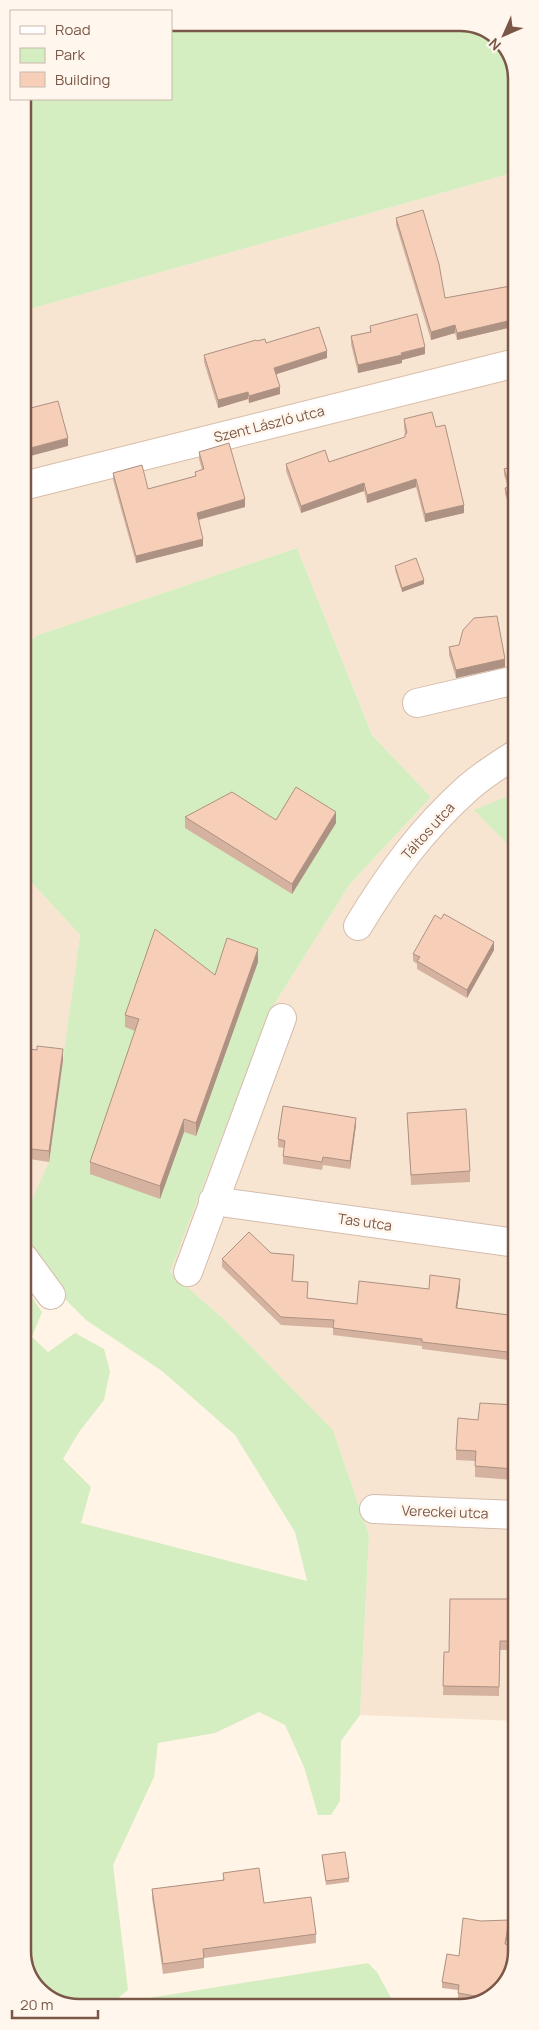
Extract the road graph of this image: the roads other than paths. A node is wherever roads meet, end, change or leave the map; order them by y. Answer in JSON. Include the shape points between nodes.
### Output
{"nodes":[{"id":1,"x":508,"y":365,"type":"edge"},
{"id":2,"x":31,"y":484,"type":"edge"},
{"id":3,"x":508,"y":682,"type":"edge"},
{"id":4,"x":417,"y":704,"type":"dead end"},
{"id":5,"x":508,"y":760,"type":"edge"},
{"id":6,"x":358,"y":926,"type":"dead end"},
{"id":7,"x":282,"y":1018,"type":"dead end"},
{"id":8,"x":213,"y":1201,"type":"junction"},
{"id":9,"x":508,"y":1241,"type":"edge"},
{"id":10,"x":31,"y":1268,"type":"edge"},
{"id":11,"x":188,"y":1272,"type":"dead end"},
{"id":12,"x":51,"y":1295,"type":"dead end"},
{"id":13,"x":374,"y":1508,"type":"dead end"},
{"id":14,"x":508,"y":1515,"type":"edge"}],
"edges":[{"from":1,"to":2,"type":"street","name":"Szent László utca"},
{"from":3,"to":4,"type":"street"},
{"from":5,"to":6,"type":"street","name":"Táltos utca","via":[[470,786],[424,831],[386,879]]},
{"from":7,"to":8,"type":"street"},
{"from":8,"to":9,"type":"street","name":"Tas utca"},
{"from":8,"to":11,"type":"street"},
{"from":10,"to":12,"type":"street"},
{"from":13,"to":14,"type":"street","name":"Vereckei utca"}]}
